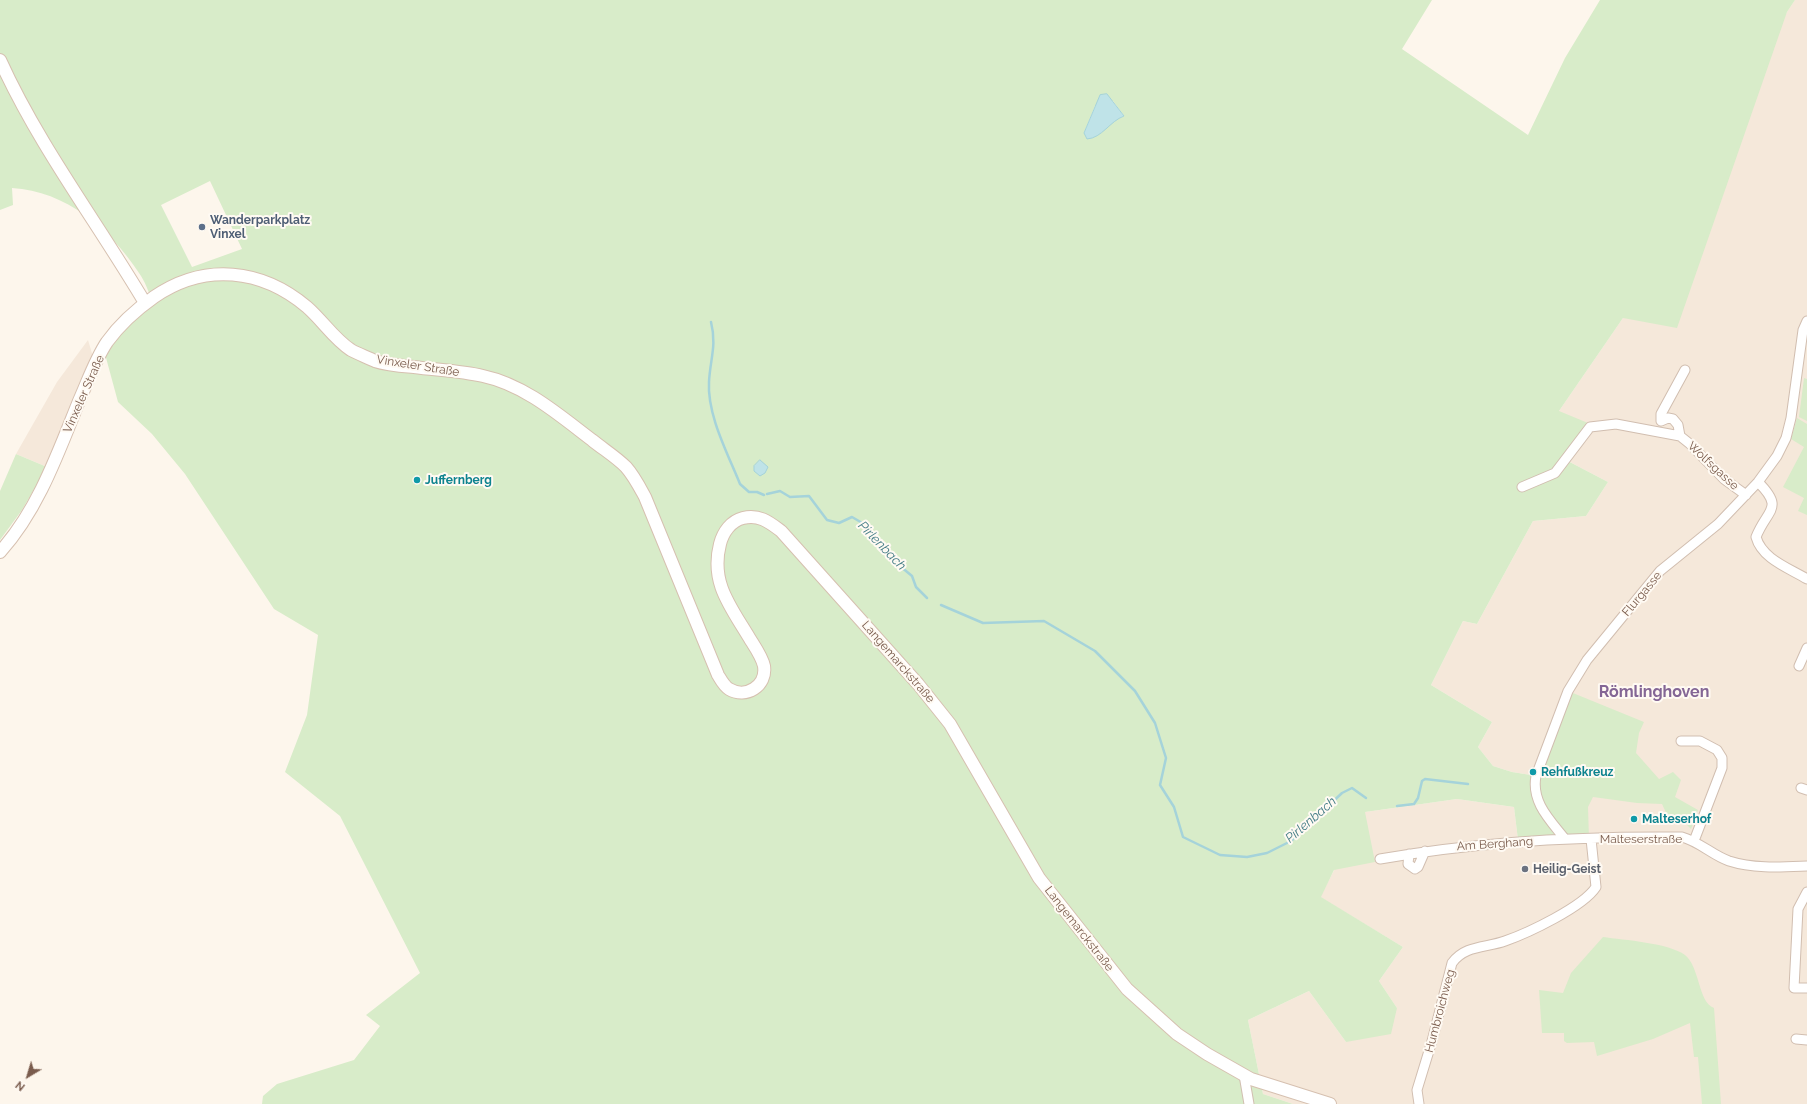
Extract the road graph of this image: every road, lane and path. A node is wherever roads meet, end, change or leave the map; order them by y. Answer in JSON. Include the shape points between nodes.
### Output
{"nodes":[{"id":1,"x":0,"y":60,"type":"edge"},
{"id":2,"x":145,"y":303,"type":"junction"},
{"id":3,"x":1807,"y":321,"type":"edge"},
{"id":4,"x":1685,"y":370,"type":"dead end"},
{"id":5,"x":1661,"y":421,"type":"junction"},
{"id":6,"x":1662,"y":431,"type":"junction"},
{"id":7,"x":1680,"y":436,"type":"junction"},
{"id":8,"x":1758,"y":482,"type":"junction"},
{"id":9,"x":1522,"y":487,"type":"dead end"},
{"id":10,"x":1746,"y":495,"type":"junction"},
{"id":11,"x":651,"y":511,"type":"joint"},
{"id":12,"x":0,"y":552,"type":"edge"},
{"id":13,"x":1807,"y":579,"type":"edge"},
{"id":14,"x":1807,"y":648,"type":"edge"},
{"id":15,"x":1799,"y":666,"type":"dead end"},
{"id":16,"x":1681,"y":741,"type":"dead end"},
{"id":17,"x":1565,"y":839,"type":"junction"},
{"id":18,"x":1591,"y":839,"type":"junction"},
{"id":19,"x":1694,"y":841,"type":"junction"},
{"id":20,"x":1424,"y":851,"type":"junction"},
{"id":21,"x":1409,"y":854,"type":"junction"},
{"id":22,"x":1380,"y":859,"type":"dead end"},
{"id":23,"x":1807,"y":866,"type":"edge"},
{"id":24,"x":1807,"y":892,"type":"edge"},
{"id":25,"x":1807,"y":988,"type":"edge"},
{"id":26,"x":1796,"y":1039,"type":"dead end"},
{"id":27,"x":1807,"y":1040,"type":"edge"},
{"id":28,"x":1244,"y":1075,"type":"junction"},
{"id":29,"x":1250,"y":1104,"type":"edge"},
{"id":30,"x":1330,"y":1104,"type":"edge"},
{"id":31,"x":1419,"y":1104,"type":"edge"}],
"edges":[{"from":1,"to":2,"type":"main road","via":[[46,148]]},
{"from":2,"to":11,"type":"main road","name":"Vinxeler Straße","via":[[170,287],[209,275],[246,276],[278,286],[310,309],[336,338],[351,350],[378,362],[485,376],[534,397],[626,467]]},
{"from":2,"to":12,"type":"main road","name":"Vinxeler Straße","via":[[126,320],[96,362],[36,498],[15,535]]},
{"from":3,"to":8,"type":"street","name":"Flurgasse","via":[[1803,330],[1786,438],[1777,456]]},
{"from":4,"to":5,"type":"street","via":[[1661,414]]},
{"from":5,"to":6,"type":"street"},
{"from":5,"to":7,"type":"street","name":"Wolfsgasse","via":[[1673,419],[1678,425]]},
{"from":6,"to":7,"type":"street","name":"Wolfsgasse"},
{"from":6,"to":9,"type":"street","name":"Wolfsgasse","via":[[1616,424],[1590,426],[1555,473]]},
{"from":7,"to":10,"type":"street","name":"Wolfsgasse","via":[[1724,479]]},
{"from":8,"to":10,"type":"street","name":"Flurgasse"},
{"from":8,"to":13,"type":"street","via":[[1773,500],[1771,510],[1756,537],[1762,552]]},
{"from":10,"to":17,"type":"street","name":"Flurgasse","via":[[1718,524],[1660,571],[1576,675],[1534,785],[1540,807]]},
{"from":11,"to":28,"type":"main road","name":"Langemarckstraße","via":[[718,675],[729,689],[737,692],[752,691],[763,677],[764,667],[759,654],[726,600],[716,566],[721,537],[738,519],[752,516],[766,520],[781,531],[918,684],[950,724],[1039,878],[1127,989],[1177,1034]]},
{"from":14,"to":15,"type":"street"},
{"from":16,"to":19,"type":"street","via":[[1700,740],[1717,750],[1722,758],[1722,768]]},
{"from":17,"to":18,"type":"street","name":"Malteserstraße"},
{"from":17,"to":20,"type":"street","name":"Am Berghang"},
{"from":18,"to":19,"type":"street","name":"Malteserstraße","via":[[1673,837]]},
{"from":18,"to":31,"type":"street","name":"Humbroichweg","via":[[1596,887],[1592,893],[1531,931],[1503,942],[1467,950],[1457,956],[1452,963],[1417,1090]]},
{"from":19,"to":23,"type":"street","name":"Malteserstraße","via":[[1728,861],[1744,865]]},
{"from":20,"to":21,"type":"street","name":"Am Berghang"},
{"from":20,"to":21,"type":"street","via":[[1415,869],[1408,864]]},
{"from":21,"to":22,"type":"street","name":"Am Berghang"},
{"from":24,"to":25,"type":"street","via":[[1798,909],[1794,988]]},
{"from":26,"to":27,"type":"street"},
{"from":28,"to":29,"type":"street"},
{"from":28,"to":30,"type":"main road","name":"Langemarckstraße"}]}
